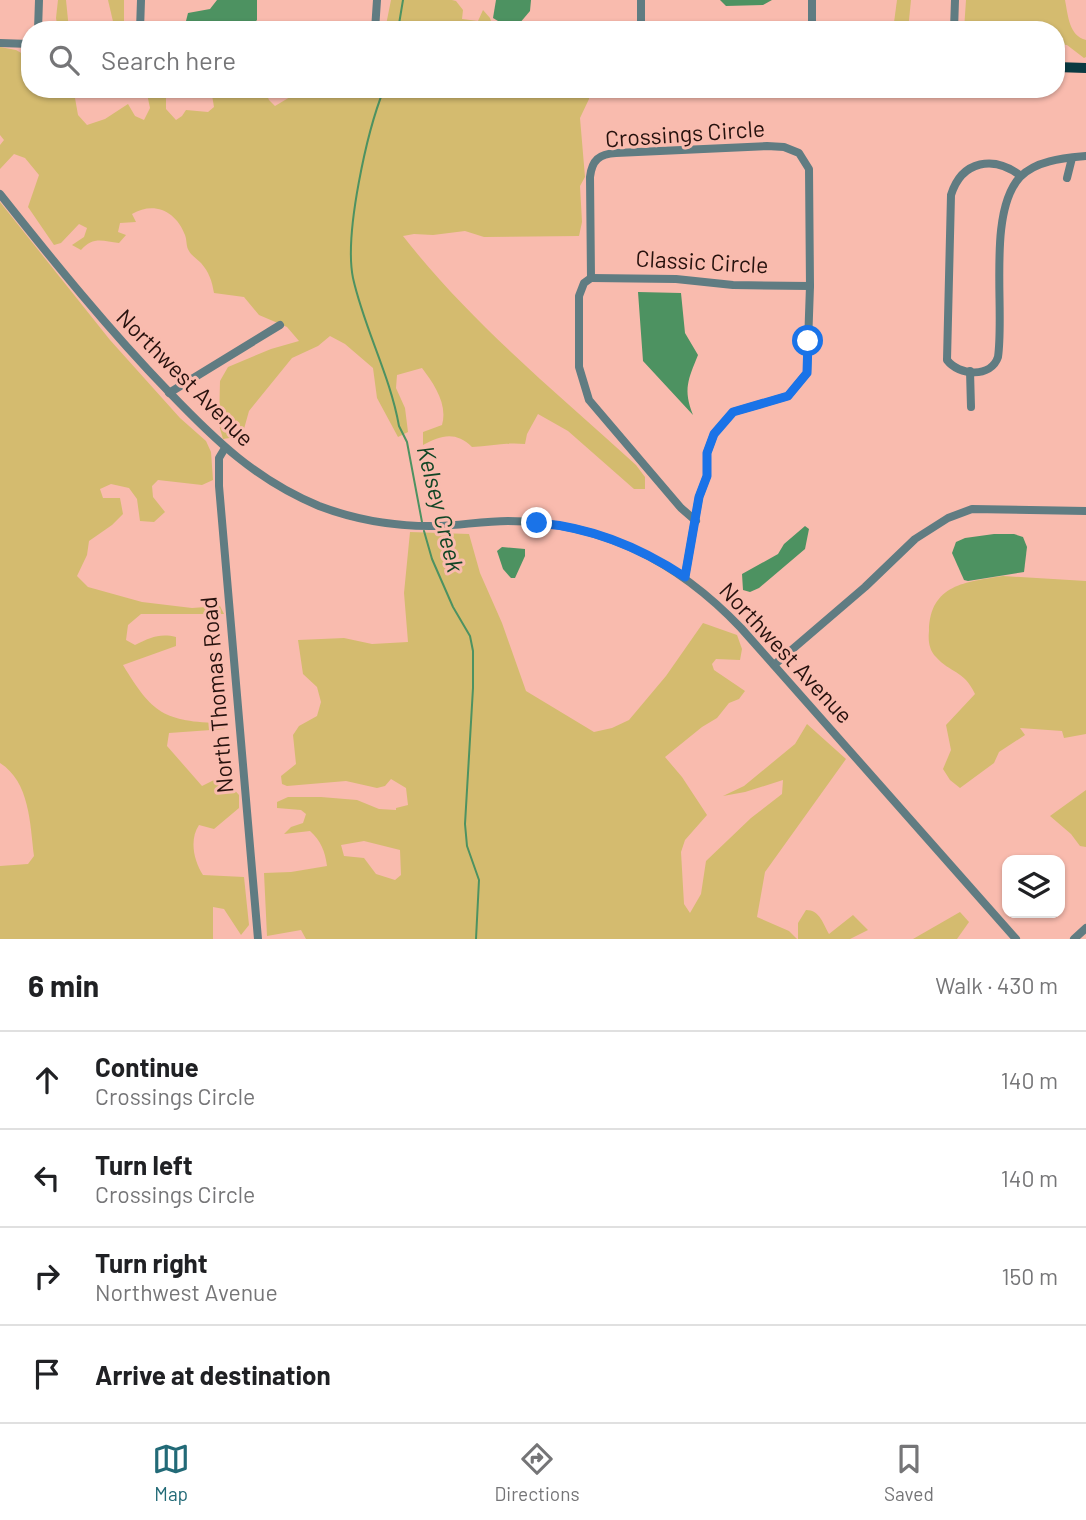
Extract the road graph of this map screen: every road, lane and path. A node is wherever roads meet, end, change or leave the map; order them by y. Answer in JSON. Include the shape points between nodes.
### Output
{"nodes":[{"id":1,"x":39,"y":0,"type":"edge"},
{"id":2,"x":141,"y":0,"type":"edge"},
{"id":3,"x":377,"y":0,"type":"edge"},
{"id":4,"x":641,"y":0,"type":"edge"},
{"id":5,"x":812,"y":0,"type":"edge"},
{"id":6,"x":955,"y":0,"type":"edge"},
{"id":7,"x":38,"y":21,"type":"edge"},
{"id":8,"x":140,"y":21,"type":"edge"},
{"id":9,"x":376,"y":21,"type":"edge"},
{"id":10,"x":641,"y":21,"type":"edge"},
{"id":11,"x":812,"y":21,"type":"edge"},
{"id":12,"x":954,"y":21,"type":"edge"},
{"id":13,"x":0,"y":44,"type":"edge"},
{"id":14,"x":21,"y":44,"type":"edge"},
{"id":15,"x":1065,"y":67,"type":"edge"},
{"id":16,"x":1086,"y":68,"type":"edge"},
{"id":17,"x":1086,"y":156,"type":"edge"},
{"id":18,"x":1072,"y":158,"type":"junction"},
{"id":19,"x":1021,"y":176,"type":"junction"},
{"id":20,"x":1067,"y":178,"type":"dead end"},
{"id":21,"x":0,"y":194,"type":"edge"},
{"id":22,"x":592,"y":278,"type":"junction"},
{"id":23,"x":810,"y":286,"type":"junction"},
{"id":24,"x":280,"y":325,"type":"dead end"},
{"id":25,"x":970,"y":372,"type":"junction"},
{"id":26,"x":169,"y":393,"type":"junction"},
{"id":27,"x":971,"y":407,"type":"dead end"},
{"id":28,"x":225,"y":448,"type":"junction"},
{"id":29,"x":1086,"y":511,"type":"edge"},
{"id":30,"x":696,"y":521,"type":"junction"},
{"id":31,"x":685,"y":577,"type":"junction"},
{"id":32,"x":774,"y":665,"type":"junction"},
{"id":33,"x":1086,"y":928,"type":"edge"},
{"id":34,"x":258,"y":939,"type":"edge"},
{"id":35,"x":1016,"y":939,"type":"edge"},
{"id":36,"x":1074,"y":939,"type":"edge"}],
"edges":[{"from":1,"to":7,"type":"street"},
{"from":2,"to":8,"type":"street"},
{"from":3,"to":9,"type":"street"},
{"from":4,"to":10,"type":"street"},
{"from":5,"to":11,"type":"street"},
{"from":6,"to":12,"type":"street"},
{"from":13,"to":14,"type":"street"},
{"from":15,"to":16,"type":"main road"},
{"from":17,"to":18,"type":"street"},
{"from":18,"to":19,"type":"street","via":[[1042,164]]},
{"from":18,"to":20,"type":"street"},
{"from":19,"to":25,"type":"street","via":[[1009,192],[1001,227],[998,356],[988,370]]},
{"from":19,"to":25,"type":"street","via":[[1010,167],[981,163],[969,168],[951,195],[947,348],[949,363]]},
{"from":21,"to":26,"type":"street","name":"Northwest Avenue","via":[[101,321]]},
{"from":22,"to":23,"type":"street","name":"Classic Circle"},
{"from":22,"to":23,"type":"street","name":"Crossings Circle","via":[[590,177],[599,156],[768,146],[799,153],[809,169]]},
{"from":22,"to":30,"type":"street","name":"Crossings Circle","via":[[584,283],[579,296],[579,367],[589,400]]},
{"from":23,"to":30,"type":"street","name":"Crossings Circle","via":[[807,373],[788,396],[733,412],[714,434]]},
{"from":24,"to":26,"type":"street"},
{"from":25,"to":27,"type":"street"},
{"from":26,"to":28,"type":"street","name":"Northwest Avenue"},
{"from":28,"to":31,"type":"street","name":"Northwest Avenue","via":[[275,484],[321,506],[375,521],[425,526],[507,521],[566,526],[622,543]]},
{"from":28,"to":34,"type":"street","name":"North Thomas Road","via":[[219,458],[219,486]]},
{"from":29,"to":32,"type":"street","via":[[972,509],[948,518],[915,539]]},
{"from":30,"to":31,"type":"street","name":"Crossings Circle"},
{"from":31,"to":32,"type":"street","name":"Northwest Avenue","via":[[725,611]]},
{"from":32,"to":35,"type":"street","name":"Northwest Avenue"},
{"from":33,"to":36,"type":"street"}]}
